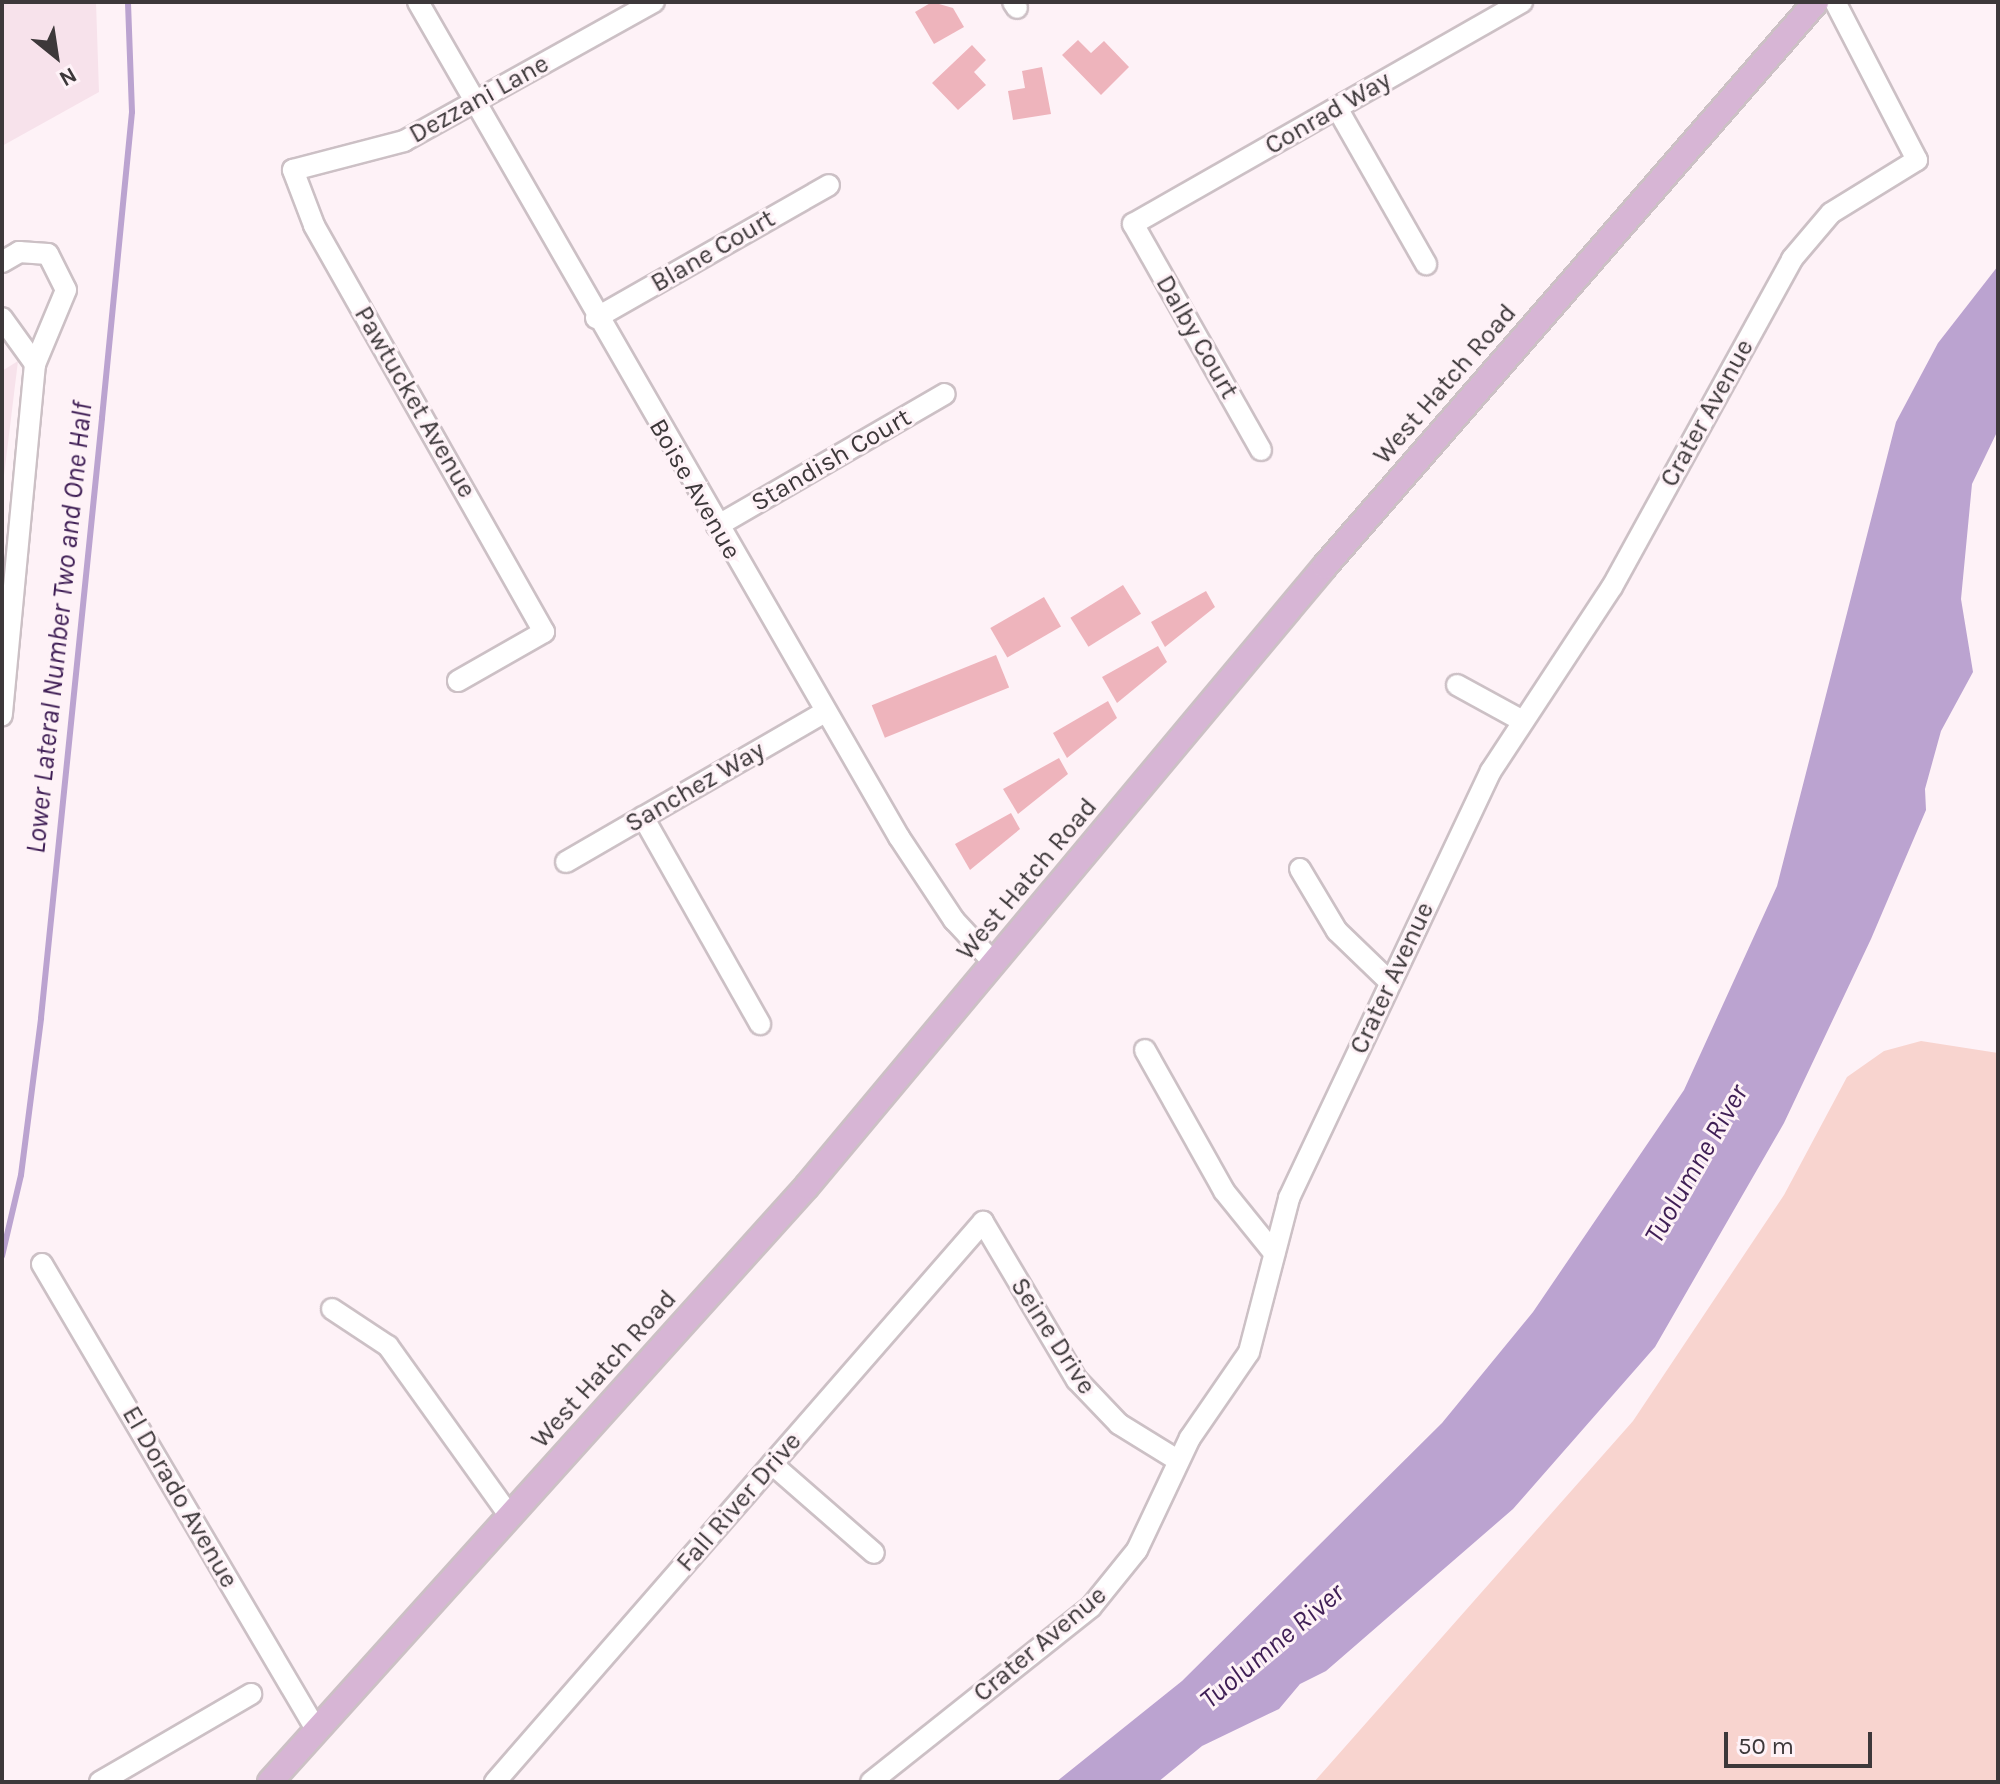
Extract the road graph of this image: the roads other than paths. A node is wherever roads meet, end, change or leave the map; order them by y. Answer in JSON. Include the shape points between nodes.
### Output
{"nodes":[{"id":1,"x":418,"y":2,"type":"edge"},
{"id":2,"x":654,"y":2,"type":"edge"},
{"id":3,"x":1522,"y":2,"type":"edge"},
{"id":4,"x":1816,"y":2,"type":"edge"},
{"id":5,"x":1835,"y":2,"type":"edge"},
{"id":6,"x":475,"y":104,"type":"junction"},
{"id":7,"x":1337,"y":108,"type":"junction"},
{"id":8,"x":293,"y":170,"type":"joint"},
{"id":9,"x":829,"y":185,"type":"dead end"},
{"id":10,"x":1133,"y":224,"type":"joint"},
{"id":11,"x":2,"y":262,"type":"edge"},
{"id":12,"x":1426,"y":264,"type":"dead end"},
{"id":13,"x":2,"y":318,"type":"edge"},
{"id":14,"x":596,"y":318,"type":"junction"},
{"id":15,"x":35,"y":364,"type":"junction"},
{"id":16,"x":945,"y":394,"type":"dead end"},
{"id":17,"x":1261,"y":450,"type":"dead end"},
{"id":18,"x":717,"y":526,"type":"junction"},
{"id":19,"x":458,"y":681,"type":"dead end"},
{"id":20,"x":1457,"y":685,"type":"dead end"},
{"id":21,"x":825,"y":712,"type":"junction"},
{"id":22,"x":2,"y":715,"type":"edge"},
{"id":23,"x":1521,"y":720,"type":"junction"},
{"id":24,"x":643,"y":817,"type":"junction"},
{"id":25,"x":566,"y":862,"type":"dead end"},
{"id":26,"x":1300,"y":869,"type":"dead end"},
{"id":27,"x":993,"y":962,"type":"junction"},
{"id":28,"x":1389,"y":981,"type":"junction"},
{"id":29,"x":760,"y":1024,"type":"dead end"},
{"id":30,"x":1145,"y":1050,"type":"dead end"},
{"id":31,"x":983,"y":1222,"type":"joint"},
{"id":32,"x":1274,"y":1253,"type":"junction"},
{"id":33,"x":42,"y":1264,"type":"dead end"},
{"id":34,"x":332,"y":1309,"type":"dead end"},
{"id":35,"x":1179,"y":1461,"type":"junction"},
{"id":36,"x":772,"y":1464,"type":"junction"},
{"id":37,"x":509,"y":1515,"type":"junction"},
{"id":38,"x":874,"y":1553,"type":"dead end"},
{"id":39,"x":251,"y":1694,"type":"dead end"},
{"id":40,"x":317,"y":1731,"type":"junction"},
{"id":41,"x":100,"y":1782,"type":"edge"},
{"id":42,"x":270,"y":1782,"type":"edge"},
{"id":43,"x":495,"y":1782,"type":"edge"},
{"id":44,"x":871,"y":1782,"type":"edge"}],
"edges":[{"from":1,"to":6,"type":"street","name":"Boise Avenue"},
{"from":2,"to":6,"type":"street","name":"Dezzani Lane"},
{"from":3,"to":7,"type":"street","name":"Conrad Way"},
{"from":4,"to":27,"type":"main road","name":"West Hatch Road","via":[[1335,554]]},
{"from":5,"to":23,"type":"street","name":"Crater Avenue","via":[[1917,160],[1831,213],[1792,259],[1612,587]]},
{"from":6,"to":8,"type":"street","name":"Dezzani Lane","via":[[404,141]]},
{"from":6,"to":14,"type":"street","name":"Boise Avenue"},
{"from":7,"to":10,"type":"street","name":"Conrad Way"},
{"from":7,"to":12,"type":"street"},
{"from":8,"to":19,"type":"street","name":"Pawtucket Avenue","via":[[314,225],[544,632]]},
{"from":9,"to":14,"type":"street","name":"Blane Court"},
{"from":10,"to":17,"type":"street","name":"Dalby Court"},
{"from":11,"to":15,"type":"street","via":[[35,252],[62,270],[66,290]]},
{"from":13,"to":15,"type":"street"},
{"from":14,"to":18,"type":"street","name":"Boise Avenue"},
{"from":15,"to":22,"type":"street"},
{"from":16,"to":18,"type":"street","name":"Standish Court"},
{"from":18,"to":21,"type":"street","name":"Boise Avenue"},
{"from":20,"to":23,"type":"street"},
{"from":21,"to":24,"type":"street","name":"Sanchez Way"},
{"from":21,"to":27,"type":"street","name":"Boise Avenue","via":[[926,880]]},
{"from":23,"to":28,"type":"street","name":"Crater Avenue"},
{"from":24,"to":25,"type":"street","name":"Sanchez Way"},
{"from":24,"to":29,"type":"street"},
{"from":26,"to":28,"type":"street","via":[[1337,931]]},
{"from":27,"to":37,"type":"main road","name":"West Hatch Road","via":[[807,1186]]},
{"from":28,"to":32,"type":"street","name":"Crater Avenue","via":[[1289,1198]]},
{"from":30,"to":32,"type":"street","via":[[1224,1191]]},
{"from":31,"to":35,"type":"street","name":"Seine Drive","via":[[1077,1380],[1119,1424]]},
{"from":31,"to":36,"type":"street","name":"Fall River Drive"},
{"from":32,"to":35,"type":"street","name":"Crater Avenue","via":[[1249,1352]]},
{"from":33,"to":40,"type":"street","name":"El Dorado Avenue"},
{"from":34,"to":37,"type":"street","via":[[388,1346]]},
{"from":35,"to":44,"type":"street","name":"Crater Avenue","via":[[1137,1550],[1091,1607]]},
{"from":36,"to":38,"type":"street"},
{"from":36,"to":43,"type":"street","name":"Fall River Drive"},
{"from":37,"to":40,"type":"main road","name":"West Hatch Road"},
{"from":39,"to":41,"type":"street"},
{"from":40,"to":42,"type":"main road","name":"West Hatch Road"}]}
